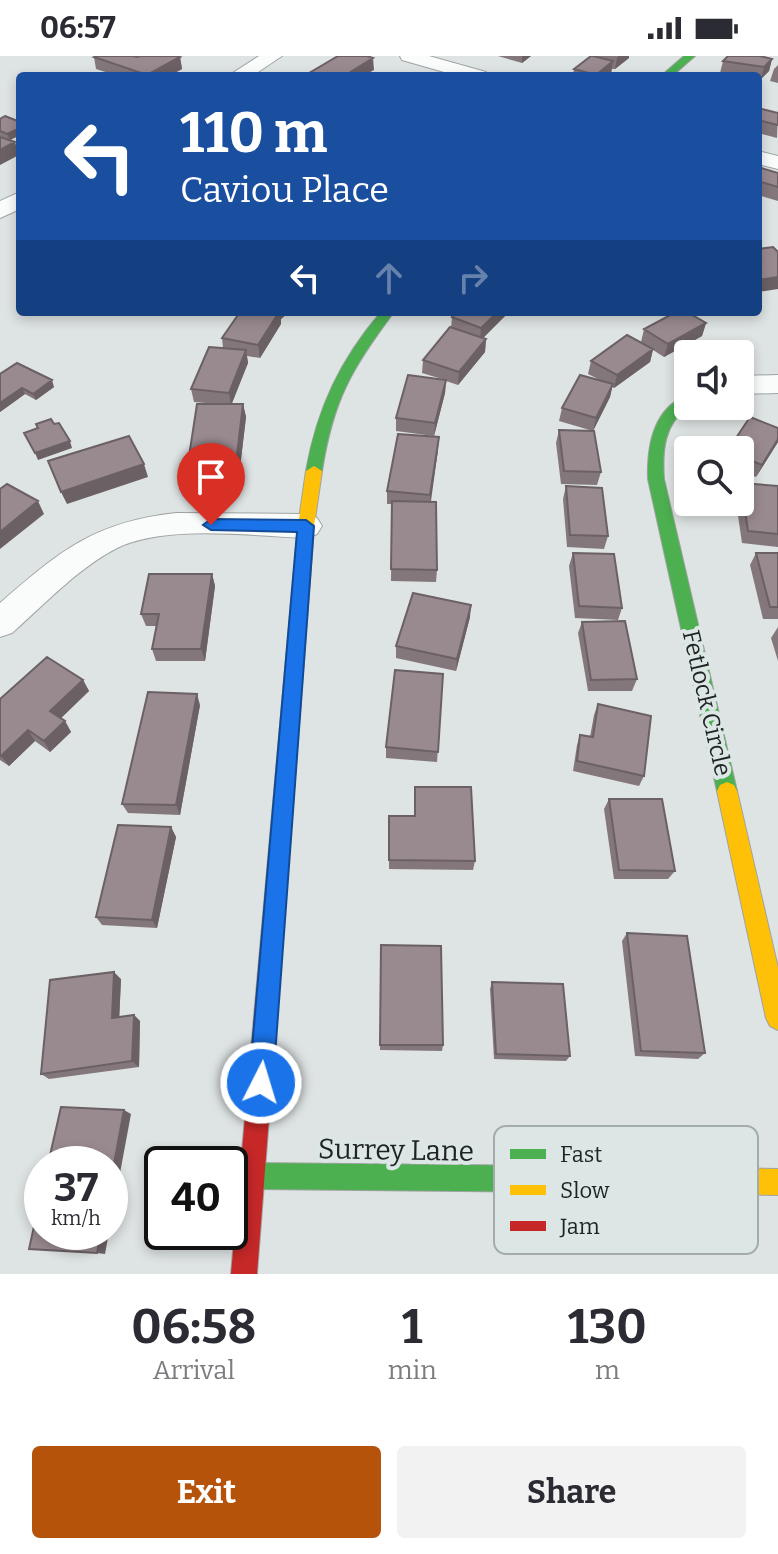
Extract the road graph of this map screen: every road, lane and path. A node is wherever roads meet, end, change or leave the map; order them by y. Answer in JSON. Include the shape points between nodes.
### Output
{"nodes":[{"id":1,"x":273,"y":56,"type":"edge"},
{"id":2,"x":690,"y":56,"type":"edge"},
{"id":3,"x":423,"y":58,"type":"edge"},
{"id":4,"x":245,"y":72,"type":"edge"},
{"id":5,"x":467,"y":72,"type":"edge"},
{"id":6,"x":671,"y":72,"type":"edge"},
{"id":7,"x":384,"y":316,"type":"edge"},
{"id":8,"x":778,"y":384,"type":"edge"},
{"id":9,"x":754,"y":385,"type":"edge"},
{"id":10,"x":674,"y":411,"type":"edge"},
{"id":11,"x":306,"y":526,"type":"junction"},
{"id":12,"x":0,"y":623,"type":"edge"},
{"id":13,"x":778,"y":1018,"type":"edge"},
{"id":14,"x":254,"y":1176,"type":"junction"},
{"id":15,"x":494,"y":1179,"type":"edge"},
{"id":16,"x":758,"y":1182,"type":"edge"},
{"id":17,"x":778,"y":1182,"type":"edge"},
{"id":18,"x":244,"y":1274,"type":"edge"}],
"edges":[{"from":1,"to":4,"type":"street"},
{"from":2,"to":6,"type":"street"},
{"from":3,"to":5,"type":"street"},
{"from":7,"to":11,"type":"street","via":[[351,353],[330,396]]},
{"from":8,"to":9,"type":"street"},
{"from":10,"to":13,"type":"street","name":"Fetlock Circle","via":[[655,437],[656,479]]},
{"from":11,"to":12,"type":"street","via":[[133,531],[109,539],[59,573]]},
{"from":11,"to":14,"type":"street"},
{"from":14,"to":15,"type":"street","name":"Surrey Lane"},
{"from":14,"to":18,"type":"street"},
{"from":16,"to":17,"type":"street","name":"Surrey Lane"}]}
